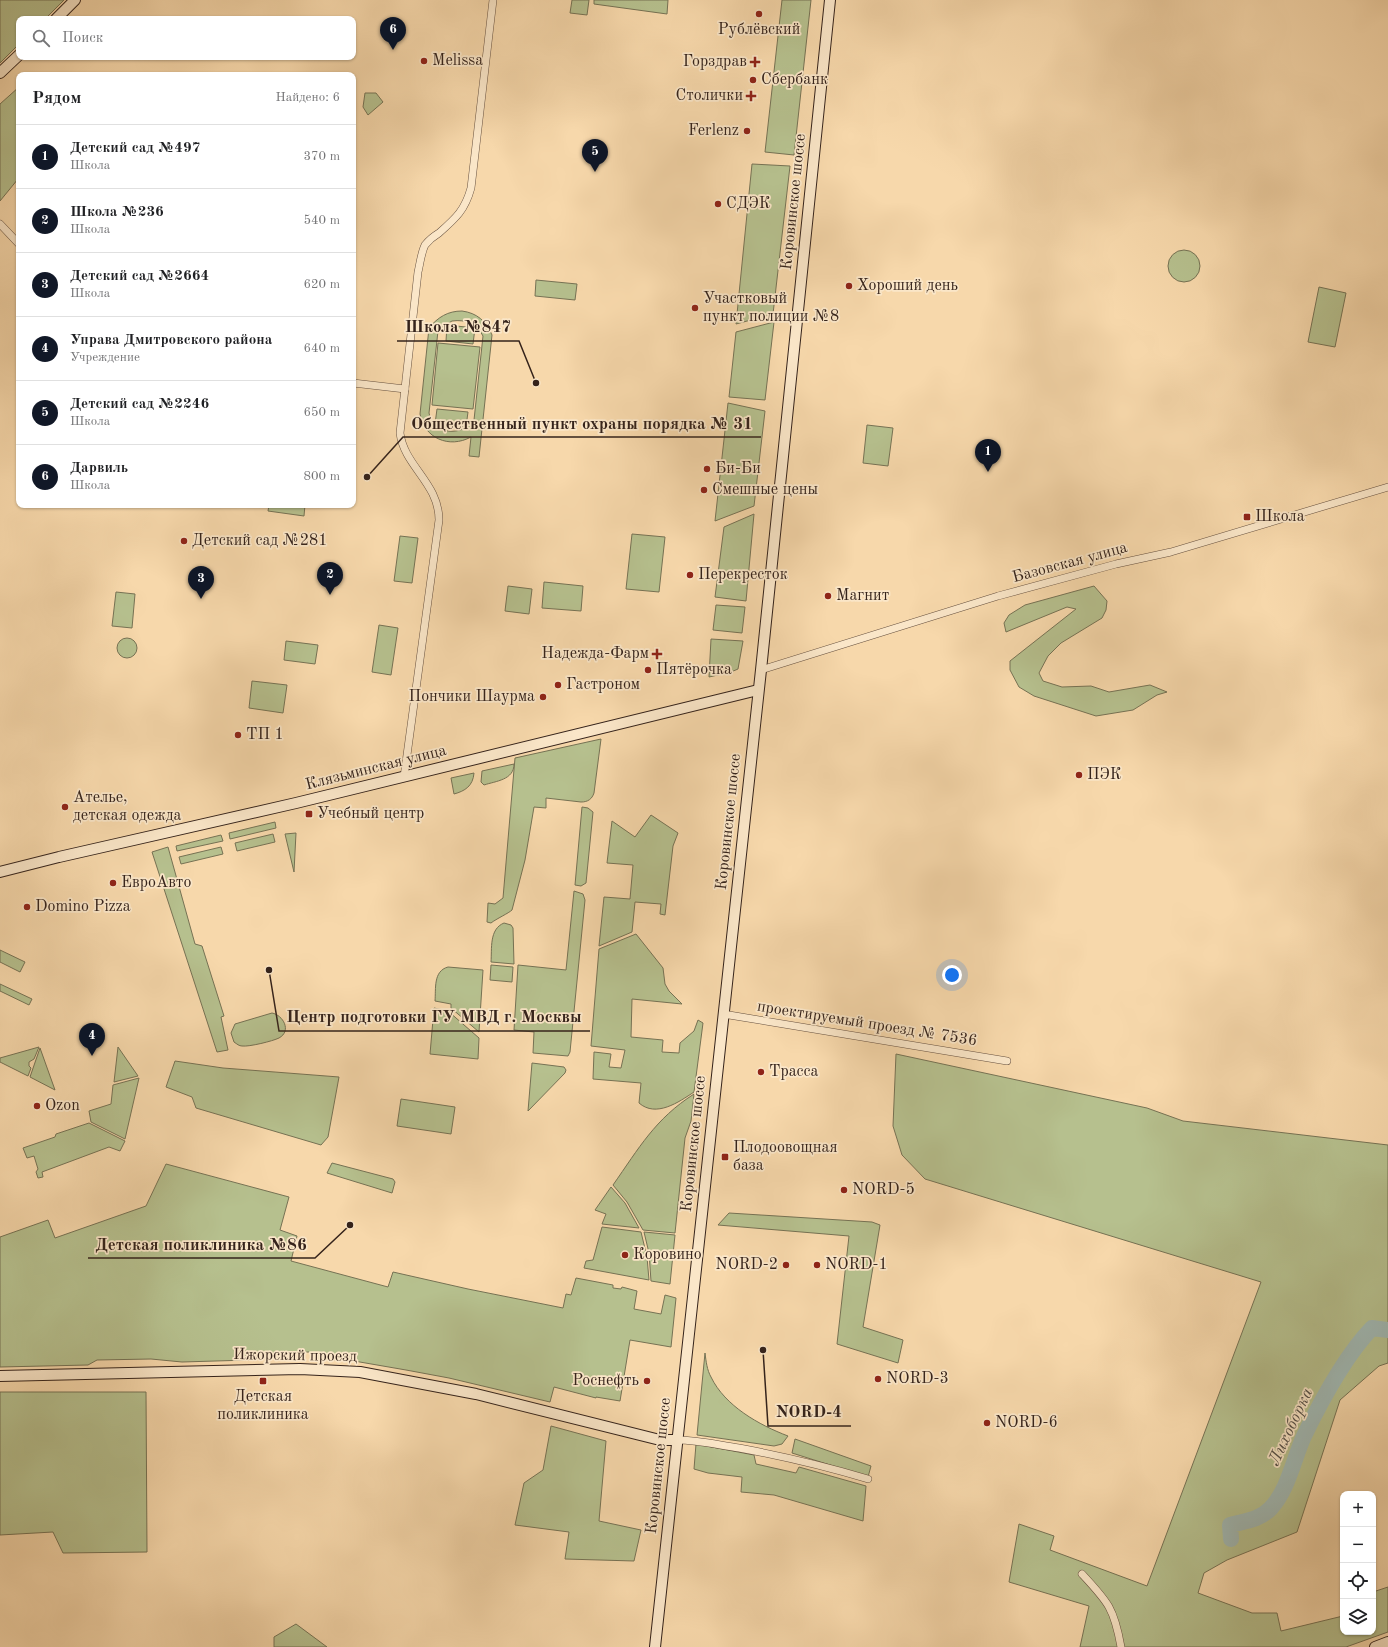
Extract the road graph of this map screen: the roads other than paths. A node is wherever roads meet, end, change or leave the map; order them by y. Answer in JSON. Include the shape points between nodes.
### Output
{"nodes":[{"id":1,"x":75,"y":0,"type":"edge"},
{"id":2,"x":492,"y":0,"type":"edge"},
{"id":3,"x":830,"y":0,"type":"edge"},
{"id":4,"x":59,"y":16,"type":"edge"},
{"id":5,"x":16,"y":58,"type":"edge"},
{"id":6,"x":0,"y":73,"type":"edge"},
{"id":7,"x":0,"y":224,"type":"edge"},
{"id":8,"x":16,"y":241,"type":"edge"},
{"id":9,"x":356,"y":383,"type":"edge"},
{"id":10,"x":405,"y":389,"type":"junction"},
{"id":11,"x":1388,"y":487,"type":"edge"},
{"id":12,"x":761,"y":670,"type":"junction"},
{"id":13,"x":758,"y":690,"type":"junction"},
{"id":14,"x":404,"y":777,"type":"junction"},
{"id":15,"x":0,"y":872,"type":"edge"},
{"id":16,"x":723,"y":1014,"type":"junction"},
{"id":17,"x":1007,"y":1061,"type":"dead end"},
{"id":18,"x":0,"y":1376,"type":"edge"},
{"id":19,"x":677,"y":1440,"type":"junction"},
{"id":20,"x":868,"y":1479,"type":"dead end"},
{"id":21,"x":1082,"y":1574,"type":"dead end"},
{"id":22,"x":1388,"y":1642,"type":"edge"},
{"id":23,"x":655,"y":1647,"type":"edge"},
{"id":24,"x":1120,"y":1647,"type":"edge"},
{"id":25,"x":1375,"y":1647,"type":"edge"}],
"edges":[{"from":1,"to":4,"type":"main road"},
{"from":2,"to":10,"type":"street","via":[[471,188],[461,213],[430,240],[424,250],[418,272]]},
{"from":3,"to":12,"type":"main road","name":"Коровинское шоссе"},
{"from":5,"to":6,"type":"main road"},
{"from":7,"to":8,"type":"street"},
{"from":9,"to":10,"type":"street"},
{"from":10,"to":14,"type":"street","via":[[401,440],[432,489],[439,510]]},
{"from":11,"to":12,"type":"street","name":"Базовская улица","via":[[1171,552],[998,596]]},
{"from":12,"to":13,"type":"main road","name":"Коровинское шоссе"},
{"from":13,"to":14,"type":"main road","name":"Клязьминская улица"},
{"from":13,"to":16,"type":"main road","name":"Коровинское шоссе"},
{"from":14,"to":15,"type":"main road","name":"Клязьминская улица"},
{"from":16,"to":17,"type":"street","name":"проектируемый проезд № 7536"},
{"from":16,"to":19,"type":"main road","name":"Коровинское шоссе"},
{"from":18,"to":19,"type":"main road","name":"Ижорский проезд","via":[[300,1369],[360,1372],[476,1394],[660,1440]]},
{"from":19,"to":20,"type":"street","via":[[694,1440],[775,1454]]},
{"from":19,"to":23,"type":"main road","name":"Коровинское шоссе"},
{"from":21,"to":24,"type":"street","via":[[1110,1607]]},
{"from":22,"to":25,"type":"main road"}]}
